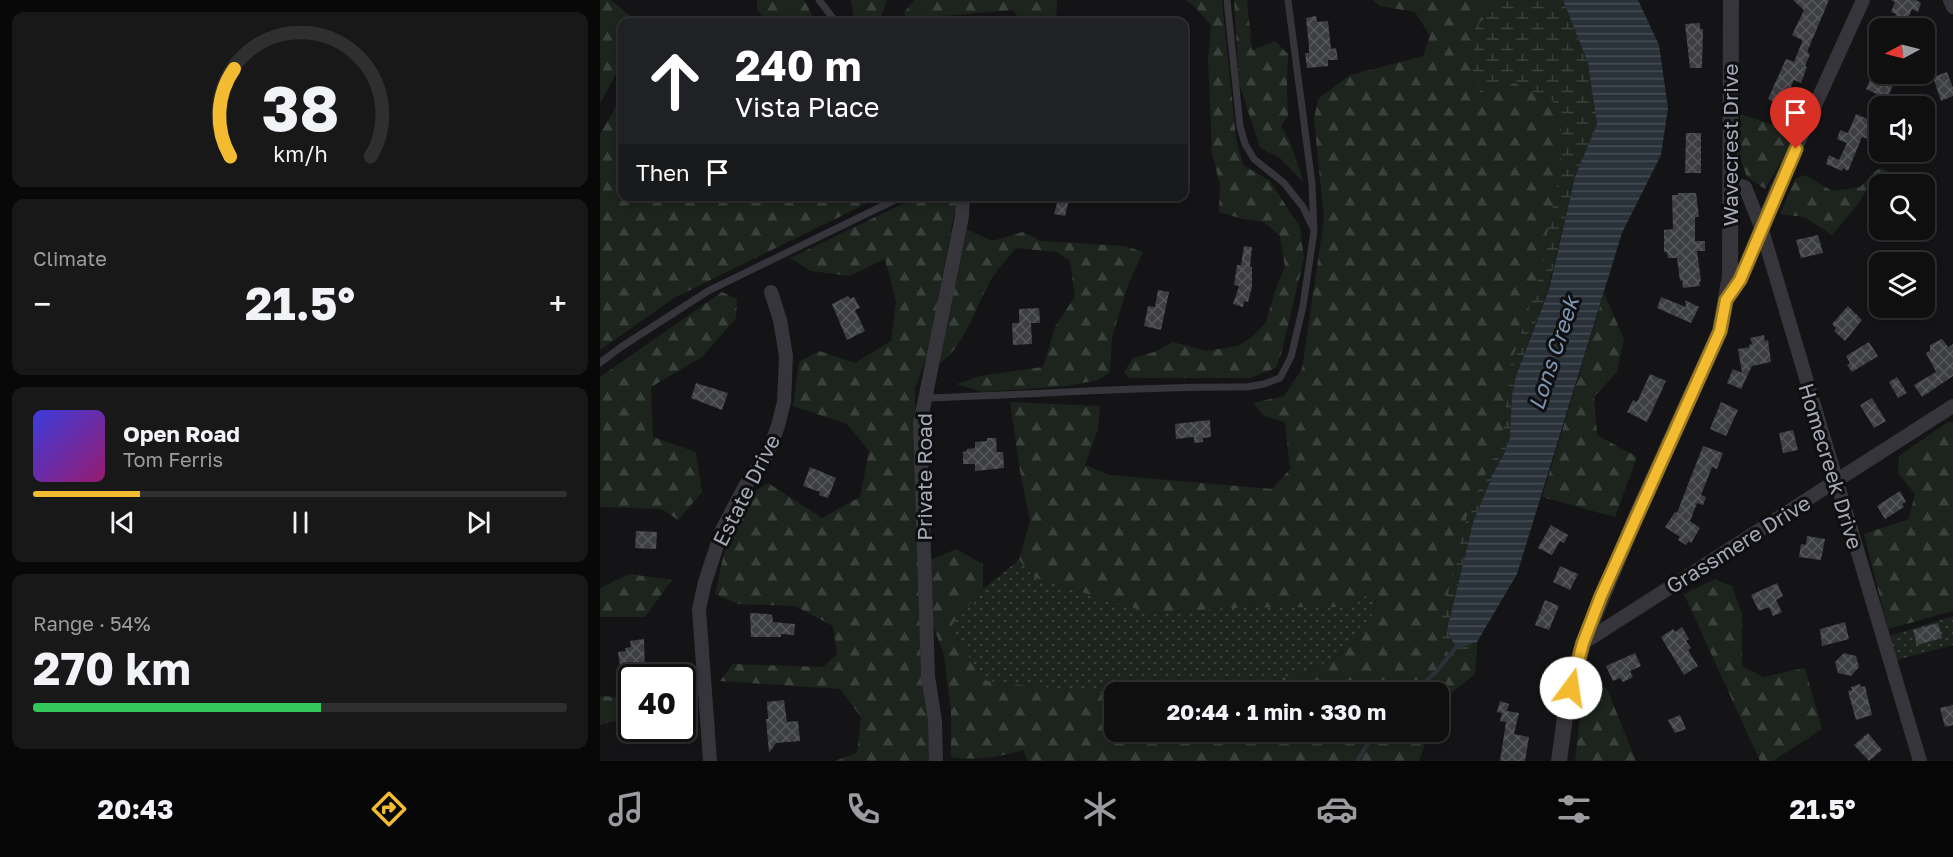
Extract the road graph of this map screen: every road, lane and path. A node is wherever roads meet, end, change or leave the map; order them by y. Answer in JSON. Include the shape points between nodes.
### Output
{"nodes":[{"id":1,"x":819,"y":0,"type":"edge"},
{"id":2,"x":1227,"y":0,"type":"edge"},
{"id":3,"x":1288,"y":0,"type":"edge"},
{"id":4,"x":1731,"y":0,"type":"edge"},
{"id":5,"x":1863,"y":0,"type":"edge"},
{"id":6,"x":1950,"y":0,"type":"edge"},
{"id":7,"x":1953,"y":7,"type":"edge"},
{"id":8,"x":833,"y":18,"type":"edge"},
{"id":9,"x":1730,"y":183,"type":"junction"},
{"id":10,"x":893,"y":201,"type":"edge"},
{"id":11,"x":963,"y":201,"type":"edge"},
{"id":12,"x":1761,"y":227,"type":"junction"},
{"id":13,"x":1314,"y":231,"type":"junction"},
{"id":14,"x":771,"y":292,"type":"dead end"},
{"id":15,"x":1726,"y":300,"type":"junction"},
{"id":16,"x":600,"y":363,"type":"edge"},
{"id":17,"x":925,"y":398,"type":"junction"},
{"id":18,"x":1953,"y":406,"type":"edge"},
{"id":19,"x":1836,"y":482,"type":"junction"},
{"id":20,"x":1583,"y":643,"type":"junction"},
{"id":21,"x":1918,"y":760,"type":"edge"},
{"id":22,"x":710,"y":761,"type":"edge"},
{"id":23,"x":936,"y":761,"type":"edge"},
{"id":24,"x":1559,"y":761,"type":"edge"}],
"edges":[{"from":1,"to":8,"type":"lane"},
{"from":2,"to":13,"type":"lane","via":[[1245,144],[1254,159],[1284,183],[1303,207]]},
{"from":3,"to":13,"type":"lane","via":[[1312,184]]},
{"from":4,"to":9,"type":"street","name":"Wavecrest Drive"},
{"from":5,"to":12,"type":"street"},
{"from":6,"to":7,"type":"street"},
{"from":9,"to":12,"type":"street","name":"Homecreek Drive","via":[[1745,187]]},
{"from":9,"to":15,"type":"street","name":"Wavecrest Drive","via":[[1730,276]]},
{"from":10,"to":16,"type":"lane","via":[[708,291]]},
{"from":11,"to":17,"type":"street","name":"Private Road"},
{"from":12,"to":15,"type":"street","via":[[1740,280]]},
{"from":12,"to":19,"type":"street","name":"Homecreek Drive"},
{"from":13,"to":17,"type":"lane","via":[[1303,306],[1291,357],[1280,378],[1247,387],[1097,389]]},
{"from":14,"to":22,"type":"street","name":"Estate Drive","via":[[786,356],[784,402],[767,455],[745,486],[722,531],[699,609]]},
{"from":15,"to":20,"type":"street","name":"Wavecrest Drive","via":[[1720,331]]},
{"from":17,"to":23,"type":"street","name":"Private Road","via":[[920,424],[924,597]]},
{"from":18,"to":19,"type":"street","name":"Grassmere Drive"},
{"from":19,"to":20,"type":"street","name":"Grassmere Drive"},
{"from":19,"to":21,"type":"street","name":"Homecreek Drive"},
{"from":20,"to":24,"type":"street","name":"Wavecrest Drive"}]}
